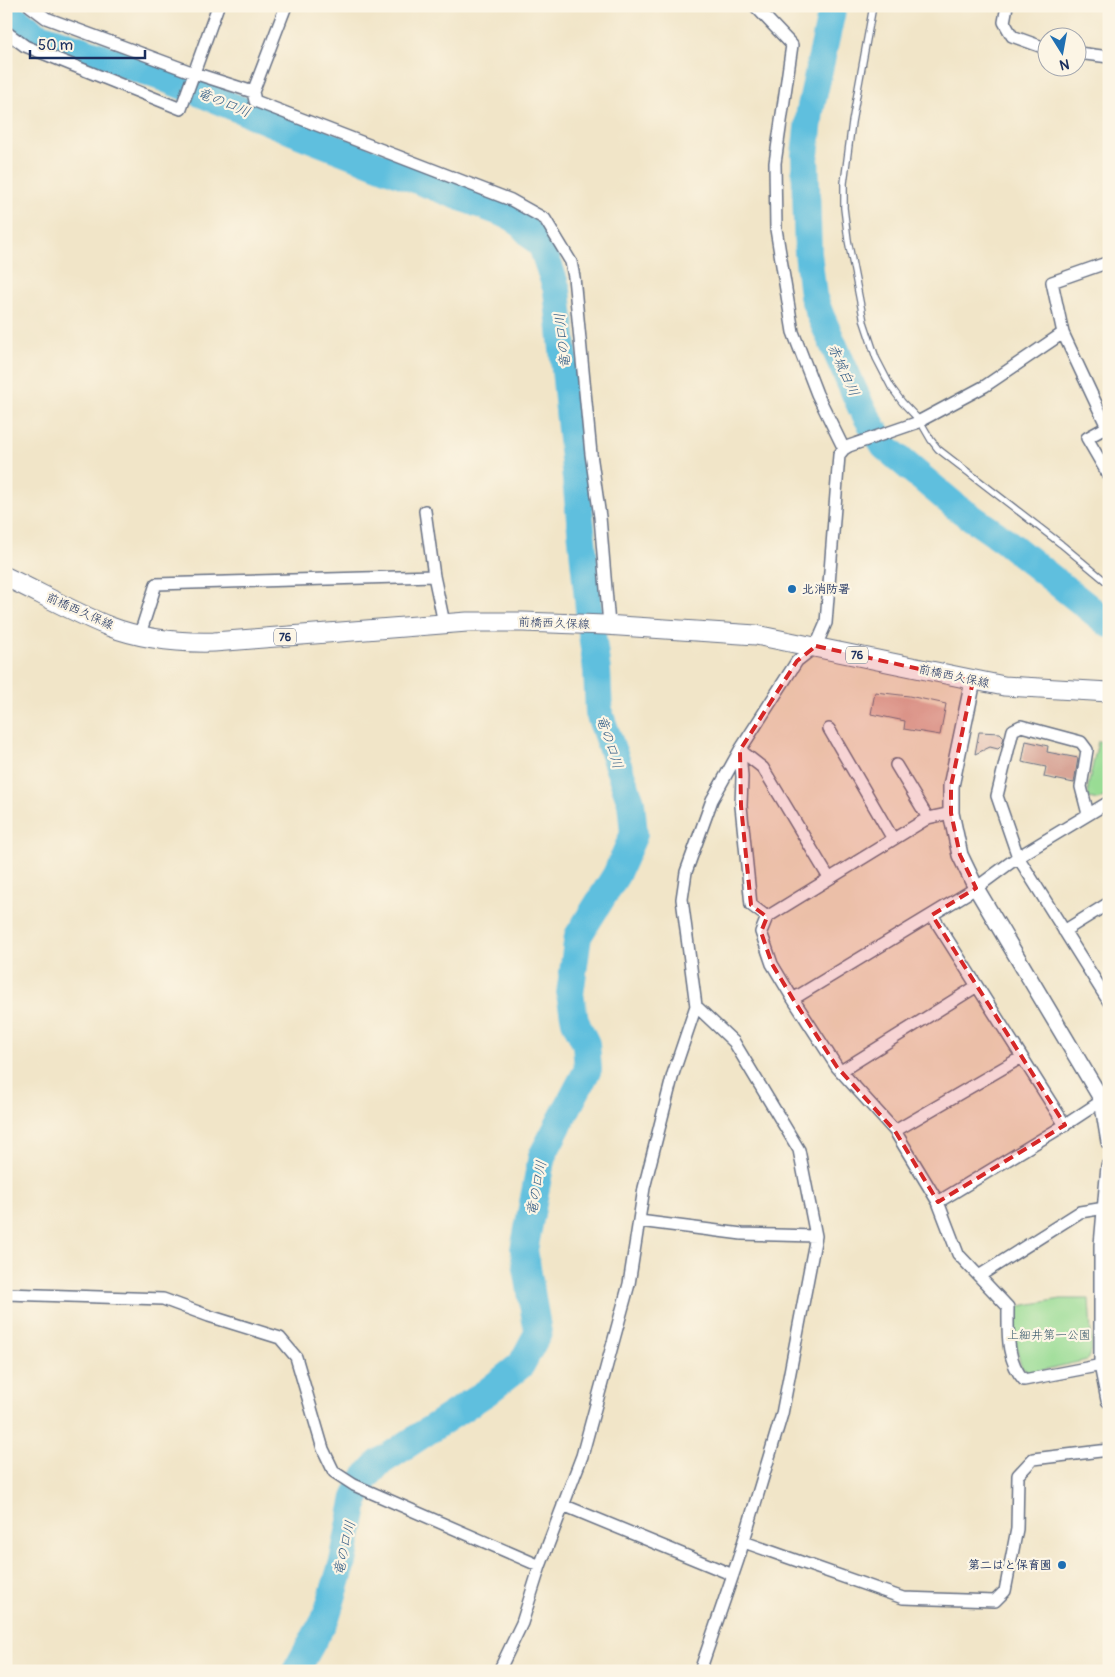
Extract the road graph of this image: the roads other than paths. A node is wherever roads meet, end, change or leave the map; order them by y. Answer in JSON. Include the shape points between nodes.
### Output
{"nodes":[{"id":1,"x":30,"y":6,"type":"edge"},
{"id":2,"x":218,"y":6,"type":"edge"},
{"id":3,"x":286,"y":6,"type":"edge"},
{"id":4,"x":755,"y":6,"type":"edge"},
{"id":5,"x":873,"y":6,"type":"edge"},
{"id":6,"x":1007,"y":6,"type":"edge"},
{"id":7,"x":6,"y":32,"type":"edge"},
{"id":8,"x":1038,"y":46,"type":"edge"},
{"id":9,"x":1088,"y":54,"type":"edge"},
{"id":10,"x":1109,"y":57,"type":"edge"},
{"id":11,"x":193,"y":76,"type":"junction"},
{"id":12,"x":253,"y":92,"type":"junction"},
{"id":13,"x":1109,"y":262,"type":"edge"},
{"id":14,"x":1063,"y":333,"type":"junction"},
{"id":15,"x":918,"y":422,"type":"junction"},
{"id":16,"x":1108,"y":426,"type":"edge"},
{"id":17,"x":846,"y":447,"type":"junction"},
{"id":18,"x":1109,"y":476,"type":"edge"},
{"id":19,"x":425,"y":511,"type":"dead end"},
{"id":20,"x":434,"y":576,"type":"junction"},
{"id":21,"x":6,"y":578,"type":"edge"},
{"id":22,"x":1109,"y":584,"type":"edge"},
{"id":23,"x":444,"y":623,"type":"junction"},
{"id":24,"x":607,"y":625,"type":"junction"},
{"id":25,"x":140,"y":634,"type":"junction"},
{"id":26,"x":816,"y":646,"type":"junction"},
{"id":27,"x":973,"y":680,"type":"junction"},
{"id":28,"x":1109,"y":692,"type":"edge"},
{"id":29,"x":828,"y":729,"type":"dead end"},
{"id":30,"x":740,"y":750,"type":"junction"},
{"id":31,"x":896,"y":765,"type":"dead end"},
{"id":32,"x":1109,"y":802,"type":"edge"},
{"id":33,"x":951,"y":813,"type":"junction"},
{"id":34,"x":1088,"y":814,"type":"junction"},
{"id":35,"x":928,"y":818,"type":"junction"},
{"id":36,"x":894,"y":840,"type":"junction"},
{"id":37,"x":1018,"y":857,"type":"junction"},
{"id":38,"x":830,"y":878,"type":"junction"},
{"id":39,"x":976,"y":888,"type":"junction"},
{"id":40,"x":1109,"y":903,"type":"edge"},
{"id":41,"x":932,"y":915,"type":"junction"},
{"id":42,"x":767,"y":917,"type":"junction"},
{"id":43,"x":1064,"y":930,"type":"junction"},
{"id":44,"x":977,"y":986,"type":"junction"},
{"id":45,"x":793,"y":999,"type":"junction"},
{"id":46,"x":1109,"y":1002,"type":"edge"},
{"id":47,"x":696,"y":1006,"type":"junction"},
{"id":48,"x":1022,"y":1057,"type":"junction"},
{"id":49,"x":841,"y":1071,"type":"junction"},
{"id":50,"x":1105,"y":1098,"type":"edge"},
{"id":51,"x":1065,"y":1125,"type":"junction"},
{"id":52,"x":895,"y":1131,"type":"junction"},
{"id":53,"x":1109,"y":1142,"type":"edge"},
{"id":54,"x":1109,"y":1166,"type":"edge"},
{"id":55,"x":938,"y":1202,"type":"junction"},
{"id":56,"x":1105,"y":1208,"type":"junction"},
{"id":57,"x":639,"y":1221,"type":"junction"},
{"id":58,"x":816,"y":1236,"type":"junction"},
{"id":59,"x":979,"y":1276,"type":"junction"},
{"id":60,"x":6,"y":1294,"type":"edge"},
{"id":61,"x":1102,"y":1365,"type":"junction"},
{"id":62,"x":1109,"y":1400,"type":"edge"},
{"id":63,"x":1109,"y":1450,"type":"edge"},
{"id":64,"x":563,"y":1505,"type":"junction"},
{"id":65,"x":744,"y":1542,"type":"junction"},
{"id":66,"x":540,"y":1566,"type":"junction"},
{"id":67,"x":734,"y":1575,"type":"junction"},
{"id":68,"x":499,"y":1671,"type":"edge"},
{"id":69,"x":700,"y":1671,"type":"edge"}],
"edges":[{"from":1,"to":11,"type":"street","via":[[46,18]]},
{"from":2,"to":11,"type":"street"},
{"from":3,"to":12,"type":"street"},
{"from":4,"to":17,"type":"street","via":[[792,45],[775,163],[776,229],[793,332],[816,394]]},
{"from":5,"to":15,"type":"lane","via":[[852,122],[844,208],[864,322],[876,358],[891,387]]},
{"from":6,"to":8,"type":"street","via":[[1004,22],[1012,36]]},
{"from":7,"to":11,"type":"street","via":[[25,46],[181,109]]},
{"from":9,"to":10,"type":"street"},
{"from":11,"to":12,"type":"street"},
{"from":12,"to":24,"type":"street","via":[[255,101],[511,200],[544,218],[571,262],[574,277],[600,516]]},
{"from":13,"to":14,"type":"street","via":[[1052,282]]},
{"from":14,"to":15,"type":"street","via":[[985,386]]},
{"from":14,"to":16,"type":"street"},
{"from":15,"to":17,"type":"street"},
{"from":15,"to":22,"type":"lane","via":[[938,449]]},
{"from":16,"to":18,"type":"street","via":[[1086,438]]},
{"from":17,"to":26,"type":"street","via":[[839,455],[826,623]]},
{"from":19,"to":20,"type":"street"},
{"from":20,"to":23,"type":"street"},
{"from":20,"to":25,"type":"street","via":[[156,584]]},
{"from":21,"to":25,"type":"main road","name":"前橋西久保線","number":"76","via":[[109,626]]},
{"from":23,"to":24,"type":"main road","name":"前橋西久保線","number":"76","via":[[492,621]]},
{"from":23,"to":25,"type":"main road","name":"前橋西久保線","number":"76","via":[[188,643]]},
{"from":24,"to":26,"type":"main road","name":"前橋西久保線","number":"76","via":[[756,635]]},
{"from":26,"to":27,"type":"main road","name":"前橋西久保線","number":"76"},
{"from":26,"to":30,"type":"street","via":[[797,661]]},
{"from":27,"to":28,"type":"main road","name":"前橋西久保線","number":"76","via":[[1004,686]]},
{"from":27,"to":33,"type":"street","via":[[951,786]]},
{"from":29,"to":36,"type":"street"},
{"from":30,"to":38,"type":"street","via":[[763,768]]},
{"from":30,"to":42,"type":"street","via":[[740,806],[751,905]]},
{"from":30,"to":47,"type":"street","via":[[712,800],[686,872],[682,899]]},
{"from":31,"to":35,"type":"street"},
{"from":32,"to":34,"type":"street"},
{"from":33,"to":35,"type":"street"},
{"from":33,"to":39,"type":"street","via":[[960,855]]},
{"from":34,"to":37,"type":"street"},
{"from":34,"to":37,"type":"street","via":[[1080,787],[1087,750],[1081,742],[1021,726],[1012,730],[998,796]]},
{"from":35,"to":36,"type":"street"},
{"from":36,"to":38,"type":"street"},
{"from":37,"to":39,"type":"street"},
{"from":37,"to":43,"type":"street"},
{"from":38,"to":42,"type":"street"},
{"from":39,"to":41,"type":"street"},
{"from":39,"to":50,"type":"street"},
{"from":40,"to":43,"type":"street"},
{"from":41,"to":44,"type":"street"},
{"from":41,"to":45,"type":"street"},
{"from":42,"to":45,"type":"street","via":[[761,932],[772,964]]},
{"from":43,"to":46,"type":"street"},
{"from":44,"to":48,"type":"street"},
{"from":44,"to":49,"type":"street"},
{"from":45,"to":49,"type":"street"},
{"from":47,"to":57,"type":"street","via":[[673,1074],[644,1188]]},
{"from":47,"to":58,"type":"street","via":[[734,1042],[799,1150]]},
{"from":48,"to":51,"type":"street"},
{"from":48,"to":52,"type":"street"},
{"from":49,"to":52,"type":"street"},
{"from":50,"to":51,"type":"street"},
{"from":50,"to":53,"type":"street"},
{"from":51,"to":55,"type":"street"},
{"from":52,"to":55,"type":"street"},
{"from":54,"to":56,"type":"street"},
{"from":55,"to":59,"type":"street","via":[[958,1254]]},
{"from":56,"to":59,"type":"street","via":[[1080,1212]]},
{"from":56,"to":61,"type":"street"},
{"from":57,"to":58,"type":"street","via":[[742,1234]]},
{"from":57,"to":64,"type":"street","via":[[629,1284],[582,1456]]},
{"from":58,"to":65,"type":"street","via":[[782,1414]]},
{"from":59,"to":61,"type":"street","via":[[1008,1307],[1008,1344],[1016,1372],[1024,1380]]},
{"from":60,"to":66,"type":"street","via":[[163,1299],[280,1338],[296,1357],[323,1450],[334,1472],[354,1485]]},
{"from":61,"to":62,"type":"street"},
{"from":63,"to":65,"type":"street","via":[[1033,1459],[1018,1475],[1017,1529],[1005,1591],[995,1601],[903,1598]]},
{"from":64,"to":66,"type":"street"},
{"from":64,"to":67,"type":"street"},
{"from":65,"to":67,"type":"street"},
{"from":66,"to":68,"type":"street","via":[[522,1623]]},
{"from":67,"to":69,"type":"street"}]}
